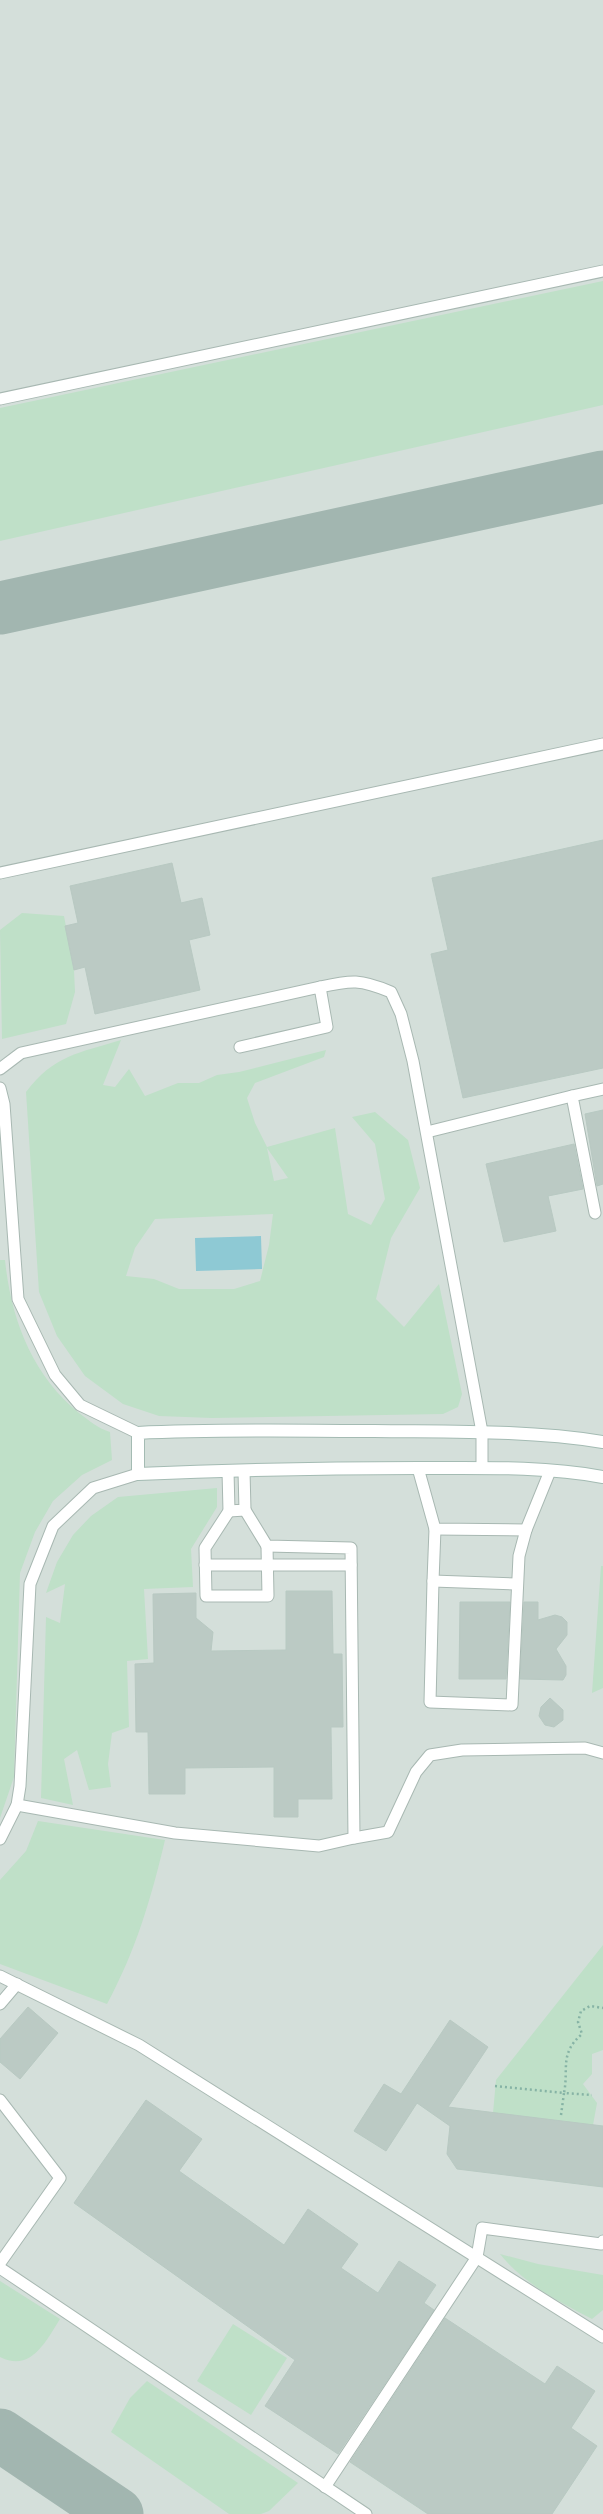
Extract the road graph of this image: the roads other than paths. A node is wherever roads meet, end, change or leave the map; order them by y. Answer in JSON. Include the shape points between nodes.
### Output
{"nodes":[{"id":1,"x":603,"y":270,"type":"edge"},
{"id":2,"x":0,"y":399,"type":"edge"},
{"id":3,"x":603,"y":744,"type":"edge"},
{"id":4,"x":0,"y":873,"type":"edge"},
{"id":5,"x":320,"y":987,"type":"junction"},
{"id":6,"x":240,"y":1047,"type":"dead end"},
{"id":7,"x":0,"y":1069,"type":"edge"},
{"id":8,"x":0,"y":1088,"type":"edge"},
{"id":9,"x":603,"y":1088,"type":"edge"},
{"id":10,"x":572,"y":1096,"type":"junction"},
{"id":11,"x":427,"y":1132,"type":"junction"},
{"id":12,"x":595,"y":1213,"type":"dead end"},
{"id":13,"x":482,"y":1432,"type":"junction"},
{"id":14,"x":138,"y":1433,"type":"junction"},
{"id":15,"x":603,"y":1442,"type":"edge"},
{"id":16,"x":418,"y":1468,"type":"junction"},
{"id":17,"x":482,"y":1468,"type":"junction"},
{"id":18,"x":228,"y":1471,"type":"junction"},
{"id":19,"x":244,"y":1471,"type":"junction"},
{"id":20,"x":550,"y":1471,"type":"junction"},
{"id":21,"x":138,"y":1474,"type":"junction"},
{"id":22,"x":603,"y":1477,"type":"edge"},
{"id":23,"x":245,"y":1510,"type":"junction"},
{"id":24,"x":229,"y":1511,"type":"junction"},
{"id":25,"x":435,"y":1529,"type":"junction"},
{"id":26,"x":526,"y":1530,"type":"junction"},
{"id":27,"x":267,"y":1546,"type":"junction"},
{"id":28,"x":205,"y":1565,"type":"junction"},
{"id":29,"x":268,"y":1565,"type":"junction"},
{"id":30,"x":352,"y":1565,"type":"junction"},
{"id":31,"x":433,"y":1581,"type":"junction"},
{"id":32,"x":517,"y":1584,"type":"junction"},
{"id":33,"x":603,"y":1754,"type":"edge"},
{"id":34,"x":17,"y":1805,"type":"junction"},
{"id":35,"x":354,"y":1838,"type":"junction"},
{"id":36,"x":0,"y":1839,"type":"edge"},
{"id":37,"x":0,"y":1976,"type":"edge"},
{"id":38,"x":17,"y":1984,"type":"junction"},
{"id":39,"x":0,"y":2004,"type":"edge"},
{"id":40,"x":0,"y":2100,"type":"edge"},
{"id":41,"x":602,"y":2243,"type":"edge"},
{"id":42,"x":476,"y":2257,"type":"junction"},
{"id":43,"x":0,"y":2263,"type":"edge"},
{"id":44,"x":0,"y":2268,"type":"edge"},
{"id":45,"x":598,"y":2330,"type":"edge"},
{"id":46,"x":603,"y":2337,"type":"edge"},
{"id":47,"x":325,"y":2487,"type":"junction"},
{"id":48,"x":366,"y":2514,"type":"edge"}],
"edges":[{"from":1,"to":2,"type":"lane"},
{"from":3,"to":4,"type":"lane"},
{"from":5,"to":6,"type":"lane","via":[[327,1027]]},
{"from":5,"to":7,"type":"lane","via":[[21,1053]]},
{"from":5,"to":11,"type":"lane","via":[[352,981],[391,992],[401,1014]]},
{"from":8,"to":14,"type":"lane","via":[[4,1104],[18,1299],[55,1375],[80,1406]]},
{"from":9,"to":10,"type":"lane"},
{"from":10,"to":11,"type":"lane"},
{"from":10,"to":12,"type":"lane"},
{"from":11,"to":13,"type":"lane"},
{"from":13,"to":14,"type":"street"},
{"from":13,"to":15,"type":"street"},
{"from":13,"to":17,"type":"lane"},
{"from":14,"to":21,"type":"street"},
{"from":16,"to":17,"type":"street"},
{"from":16,"to":19,"type":"street"},
{"from":16,"to":25,"type":"lane"},
{"from":17,"to":20,"type":"street"},
{"from":18,"to":19,"type":"street"},
{"from":18,"to":21,"type":"street"},
{"from":18,"to":24,"type":"lane"},
{"from":19,"to":23,"type":"lane"},
{"from":20,"to":22,"type":"street"},
{"from":20,"to":26,"type":"lane"},
{"from":21,"to":34,"type":"lane","via":[[93,1488],[54,1526],[30,1584]]},
{"from":23,"to":24,"type":"lane"},
{"from":23,"to":27,"type":"lane"},
{"from":24,"to":28,"type":"lane","via":[[205,1548]]},
{"from":25,"to":26,"type":"lane"},
{"from":25,"to":31,"type":"lane"},
{"from":26,"to":32,"type":"lane","via":[[519,1556]]},
{"from":27,"to":29,"type":"lane"},
{"from":27,"to":30,"type":"lane","via":[[351,1548]]},
{"from":28,"to":29,"type":"lane"},
{"from":28,"to":29,"type":"lane","via":[[206,1596],[268,1596]]},
{"from":29,"to":30,"type":"lane"},
{"from":30,"to":35,"type":"lane"},
{"from":31,"to":32,"type":"lane"},
{"from":31,"to":32,"type":"lane","via":[[430,1702],[512,1705]]},
{"from":33,"to":35,"type":"lane","via":[[585,1748],[462,1750],[430,1755],[416,1772],[388,1832]]},
{"from":34,"to":35,"type":"lane","via":[[174,1833],[319,1846]]},
{"from":34,"to":36,"type":"lane"},
{"from":37,"to":38,"type":"lane"},
{"from":38,"to":39,"type":"lane"},
{"from":38,"to":42,"type":"lane","via":[[138,2046]]},
{"from":40,"to":43,"type":"lane","via":[[60,2178]]},
{"from":41,"to":42,"type":"lane","via":[[482,2228]]},
{"from":42,"to":45,"type":"lane"},
{"from":42,"to":47,"type":"lane"},
{"from":44,"to":47,"type":"lane"},
{"from":45,"to":46,"type":"lane"},
{"from":47,"to":48,"type":"lane"}]}
